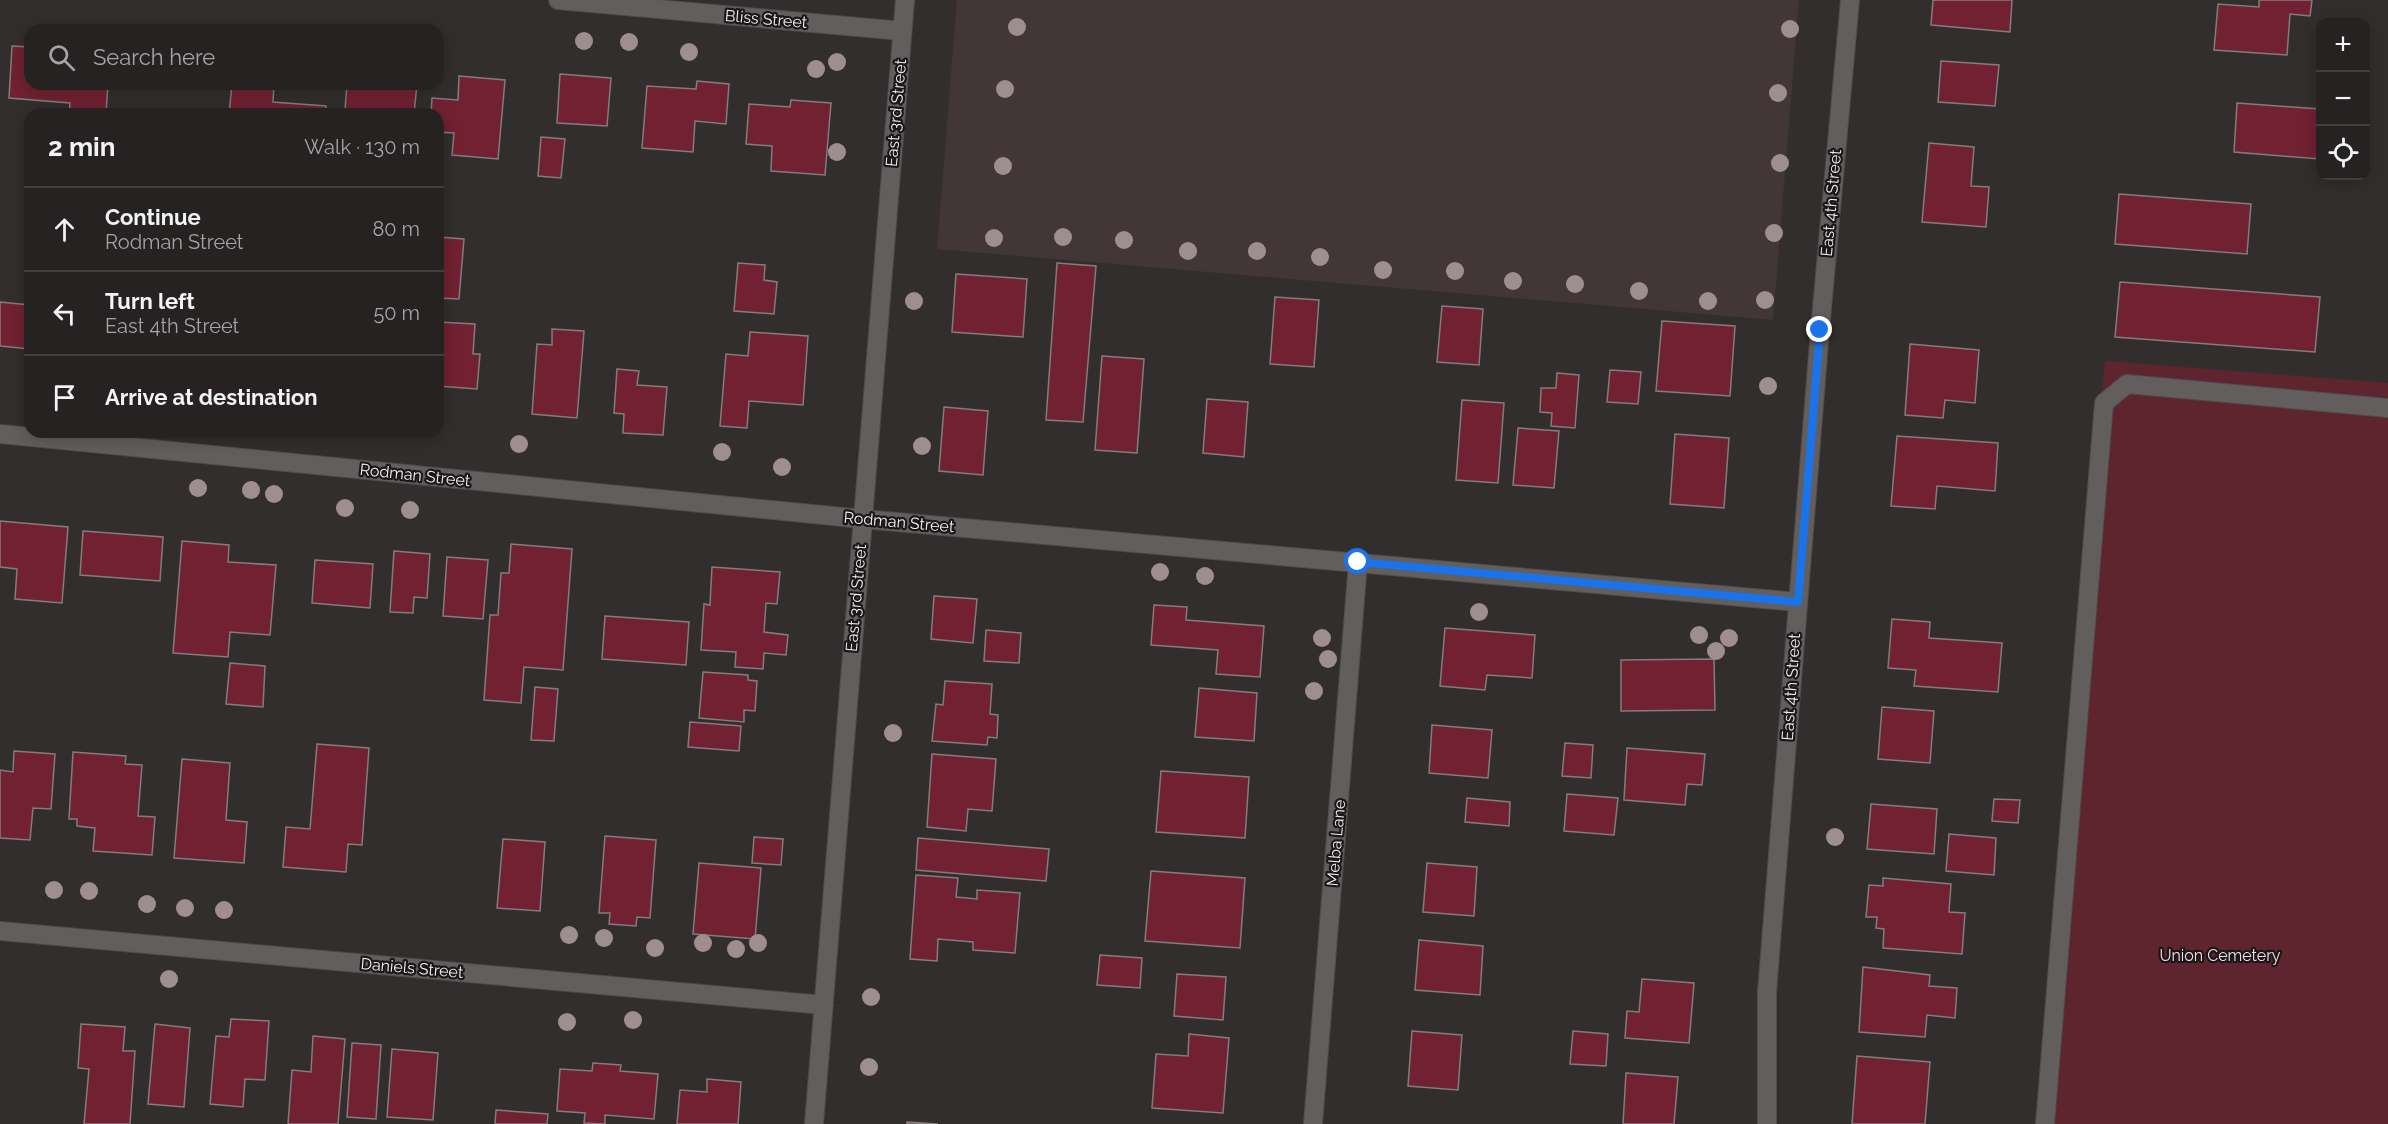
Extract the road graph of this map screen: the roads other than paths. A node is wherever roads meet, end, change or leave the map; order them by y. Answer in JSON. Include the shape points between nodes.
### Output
{"nodes":[{"id":1,"x":558,"y":0,"type":"edge"},
{"id":2,"x":905,"y":0,"type":"edge"},
{"id":3,"x":1850,"y":0,"type":"edge"},
{"id":4,"x":902,"y":31,"type":"junction"},
{"id":5,"x":2388,"y":408,"type":"edge"},
{"id":6,"x":0,"y":434,"type":"edge"},
{"id":7,"x":24,"y":436,"type":"edge"},
{"id":8,"x":41,"y":438,"type":"edge"},
{"id":9,"x":863,"y":519,"type":"junction"},
{"id":10,"x":1358,"y":562,"type":"junction"},
{"id":11,"x":1798,"y":602,"type":"junction"},
{"id":12,"x":0,"y":931,"type":"edge"},
{"id":13,"x":824,"y":1005,"type":"junction"},
{"id":14,"x":814,"y":1124,"type":"edge"},
{"id":15,"x":1313,"y":1124,"type":"edge"},
{"id":16,"x":1767,"y":1124,"type":"edge"},
{"id":17,"x":2045,"y":1124,"type":"edge"}],
"edges":[{"from":1,"to":4,"type":"street","name":"Bliss Street"},
{"from":2,"to":4,"type":"street","name":"East 3rd Street"},
{"from":3,"to":11,"type":"street","name":"East 4th Street"},
{"from":4,"to":9,"type":"street","name":"East 3rd Street"},
{"from":5,"to":17,"type":"street","via":[[2127,384],[2104,403]]},
{"from":6,"to":7,"type":"street","name":"Rodman Street"},
{"from":8,"to":9,"type":"street","name":"Rodman Street"},
{"from":9,"to":10,"type":"street","name":"Rodman Street"},
{"from":9,"to":13,"type":"street","name":"East 3rd Street"},
{"from":10,"to":11,"type":"street","name":"Rodman Street"},
{"from":10,"to":15,"type":"street","name":"Melba Lane"},
{"from":11,"to":16,"type":"street","name":"East 4th Street","via":[[1767,992]]},
{"from":12,"to":13,"type":"street","name":"Daniels Street"},
{"from":13,"to":14,"type":"street","name":"East 3rd Street"}]}
